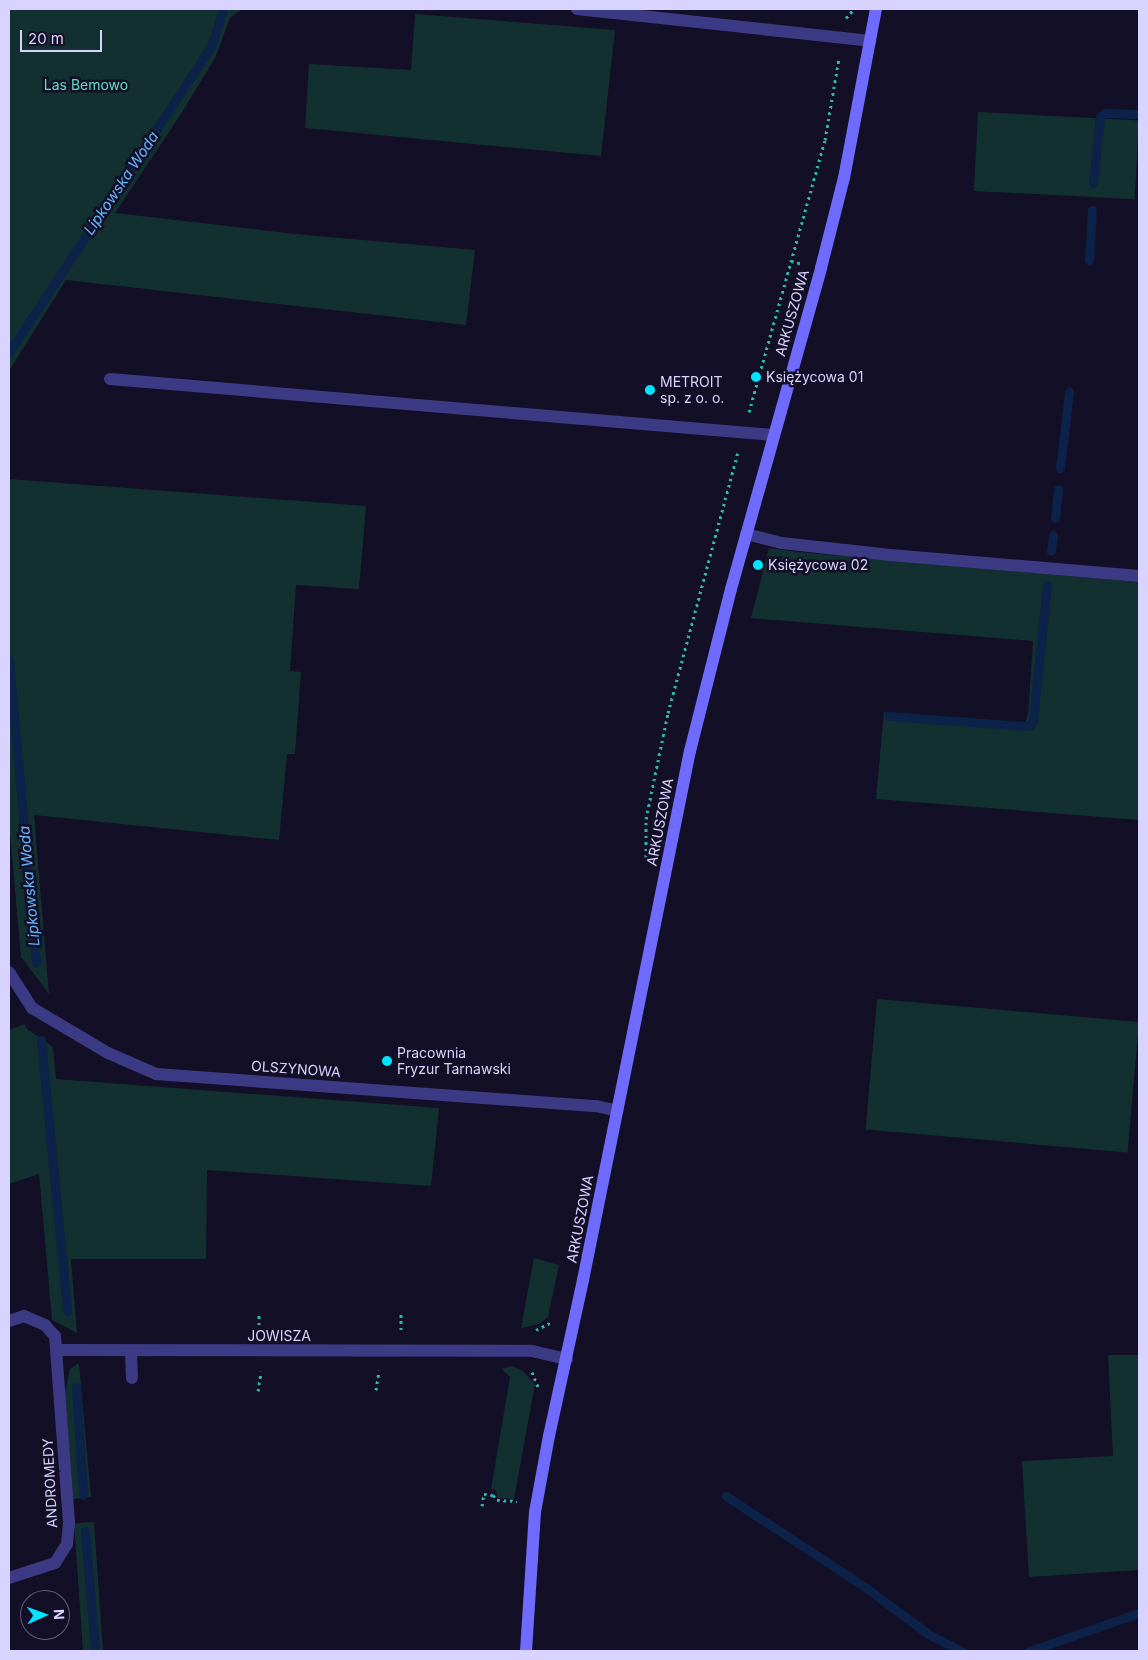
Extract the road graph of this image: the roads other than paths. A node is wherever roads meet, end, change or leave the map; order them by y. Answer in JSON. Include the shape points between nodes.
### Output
{"nodes":[{"id":1,"x":577,"y":9,"type":"edge"},
{"id":2,"x":876,"y":9,"type":"edge"},
{"id":3,"x":870,"y":41,"type":"junction"},
{"id":4,"x":110,"y":379,"type":"dead end"},
{"id":5,"x":773,"y":435,"type":"junction"},
{"id":6,"x":746,"y":534,"type":"junction"},
{"id":7,"x":1139,"y":576,"type":"edge"},
{"id":8,"x":9,"y":972,"type":"edge"},
{"id":9,"x":617,"y":1111,"type":"junction"},
{"id":10,"x":9,"y":1320,"type":"edge"},
{"id":11,"x":57,"y":1350,"type":"junction"},
{"id":12,"x":131,"y":1351,"type":"junction"},
{"id":13,"x":567,"y":1359,"type":"junction"},
{"id":14,"x":132,"y":1378,"type":"dead end"},
{"id":15,"x":9,"y":1578,"type":"edge"},
{"id":16,"x":526,"y":1651,"type":"edge"}],
"edges":[{"from":1,"to":3,"type":"street"},
{"from":2,"to":3,"type":"main road","name":"ARKUSZOWA"},
{"from":3,"to":5,"type":"main road","name":"ARKUSZOWA","via":[[844,178]]},
{"from":4,"to":5,"type":"street"},
{"from":5,"to":6,"type":"main road","name":"ARKUSZOWA"},
{"from":6,"to":7,"type":"street","via":[[782,543],[880,554]]},
{"from":6,"to":9,"type":"main road","name":"ARKUSZOWA","via":[[690,751]]},
{"from":8,"to":9,"type":"street","name":"OLSZYNOWA","via":[[32,1008],[108,1053],[156,1074],[596,1106]]},
{"from":9,"to":13,"type":"main road","name":"ARKUSZOWA"},
{"from":10,"to":11,"type":"street","via":[[24,1316],[44,1325],[55,1336]]},
{"from":11,"to":12,"type":"street","name":"JOWISZA"},
{"from":11,"to":15,"type":"street","name":"ANDROMEDY","via":[[69,1524],[67,1544],[55,1562]]},
{"from":12,"to":13,"type":"street","name":"JOWISZA","via":[[532,1351]]},
{"from":12,"to":14,"type":"street"},
{"from":13,"to":16,"type":"main road","name":"ARKUSZOWA","via":[[535,1512]]}]}
